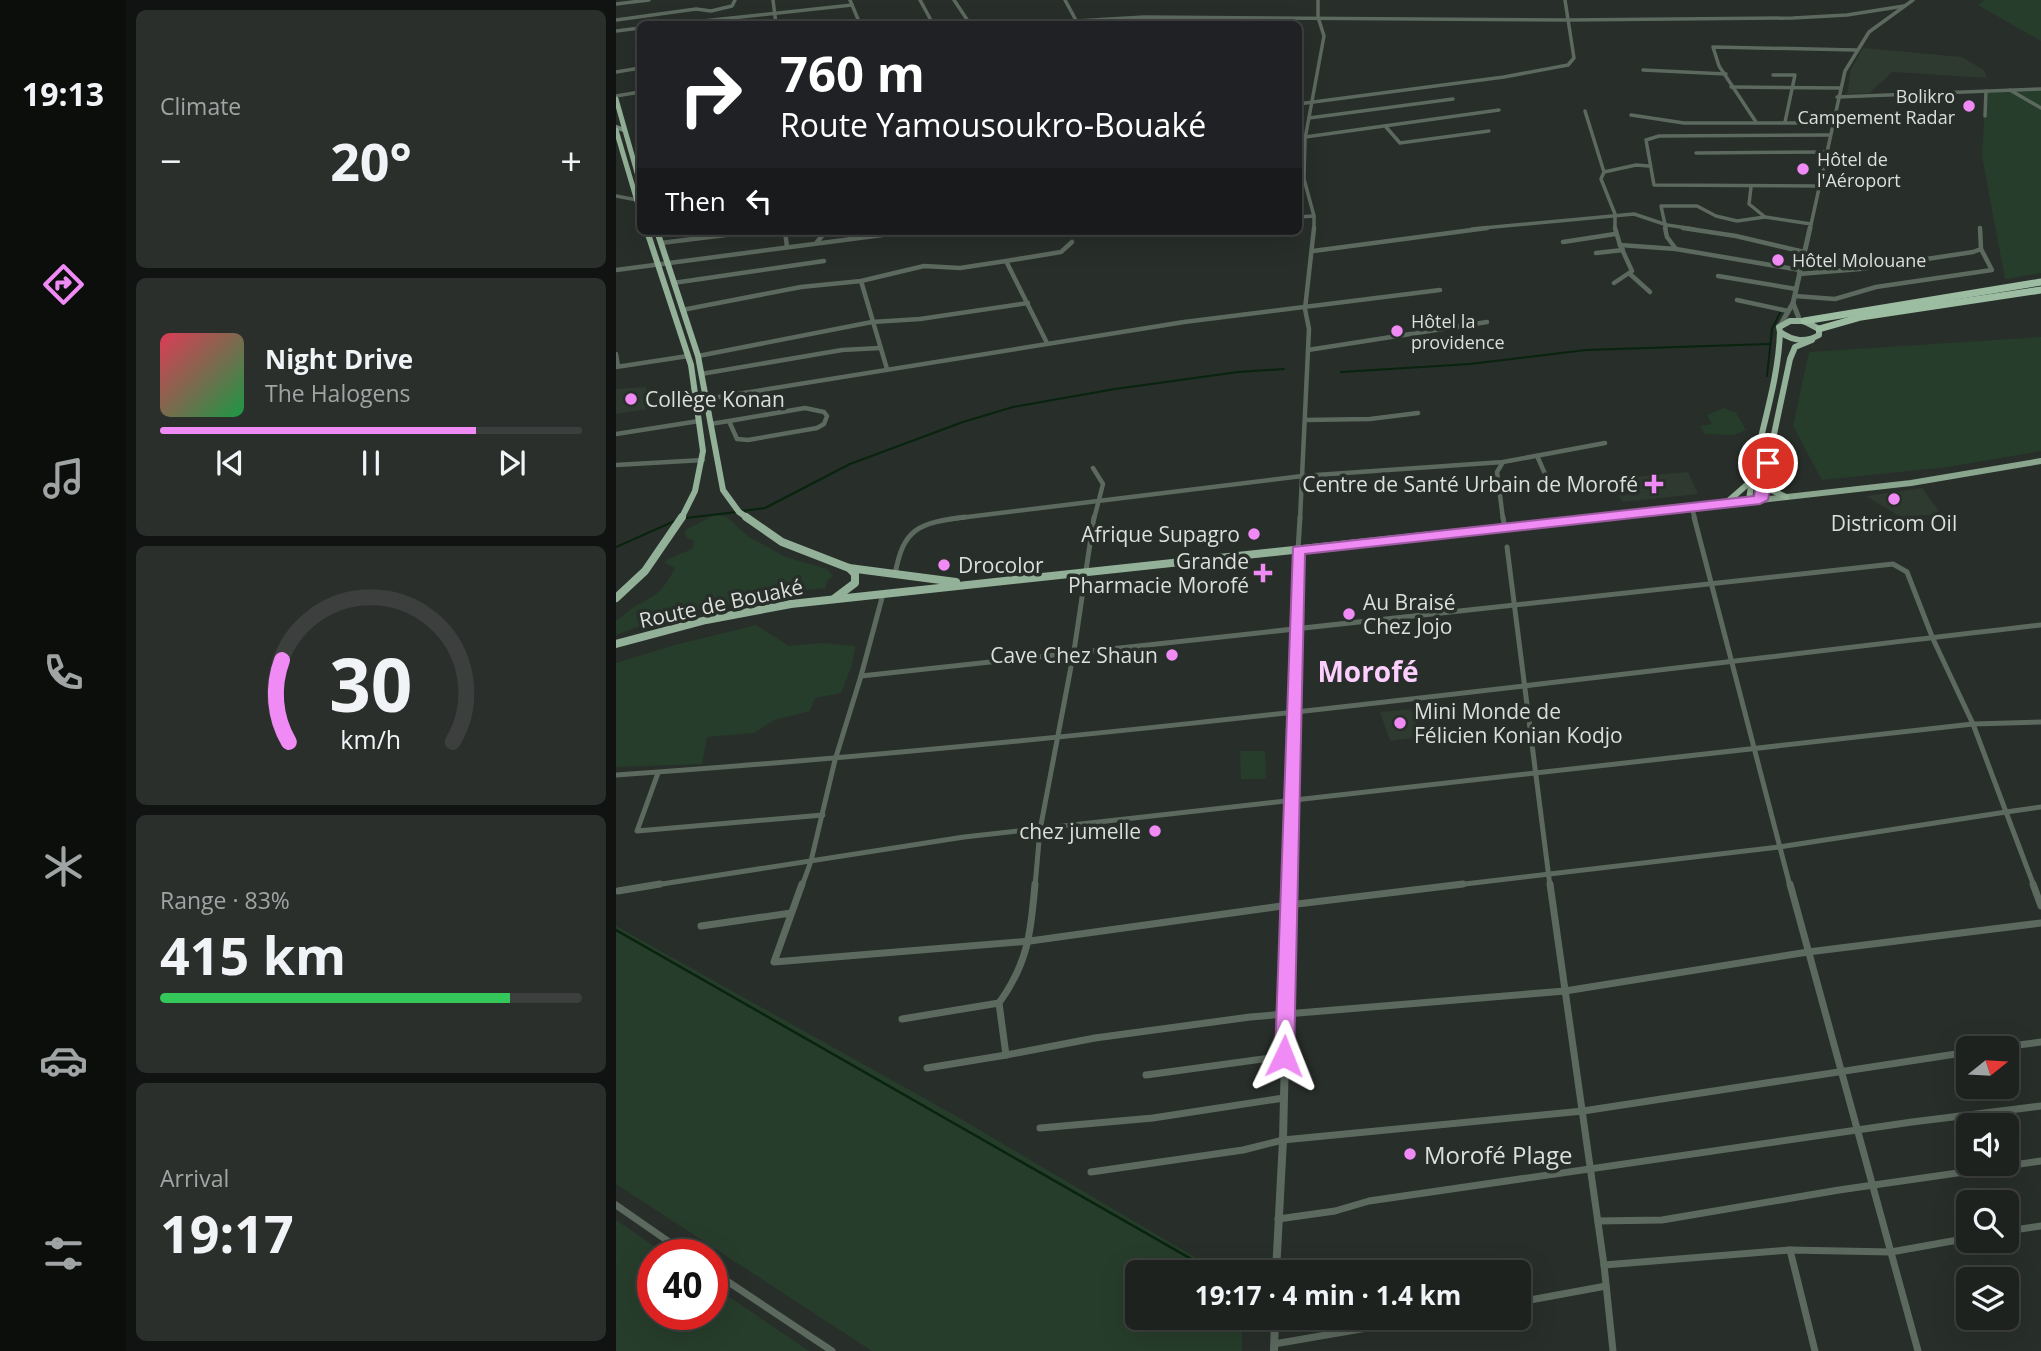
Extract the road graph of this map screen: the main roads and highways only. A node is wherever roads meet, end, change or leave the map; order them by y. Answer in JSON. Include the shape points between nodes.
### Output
{"nodes":[{"id":1,"x":616,"y":98,"type":"edge"},
{"id":2,"x":617,"y":109,"type":"edge"},
{"id":3,"x":616,"y":129,"type":"edge"},
{"id":4,"x":624,"y":130,"type":"junction"},
{"id":5,"x":618,"y":140,"type":"edge"},
{"id":6,"x":637,"y":173,"type":"edge"},
{"id":7,"x":637,"y":200,"type":"edge"},
{"id":8,"x":648,"y":235,"type":"edge"},
{"id":9,"x":658,"y":235,"type":"edge"},
{"id":10,"x":2041,"y":282,"type":"edge"},
{"id":11,"x":2041,"y":290,"type":"edge"},
{"id":12,"x":1802,"y":321,"type":"junction"},
{"id":13,"x":1780,"y":328,"type":"junction"},
{"id":14,"x":1819,"y":328,"type":"junction"},
{"id":15,"x":1812,"y":340,"type":"junction"},
{"id":16,"x":716,"y":458,"type":"junction"},
{"id":17,"x":703,"y":460,"type":"junction"},
{"id":18,"x":2041,"y":461,"type":"edge"},
{"id":19,"x":1750,"y":482,"type":"junction"},
{"id":20,"x":1763,"y":482,"type":"junction"},
{"id":21,"x":1786,"y":497,"type":"junction"},
{"id":22,"x":1760,"y":500,"type":"junction"},
{"id":23,"x":1749,"y":501,"type":"junction"},
{"id":24,"x":1725,"y":504,"type":"junction"},
{"id":25,"x":849,"y":568,"type":"junction"},
{"id":26,"x":970,"y":584,"type":"junction"},
{"id":27,"x":616,"y":598,"type":"edge"},
{"id":28,"x":833,"y":599,"type":"junction"},
{"id":29,"x":616,"y":644,"type":"edge"}],
"edges":[{"from":1,"to":2,"type":"highway"},
{"from":2,"to":4,"type":"highway"},
{"from":3,"to":4,"type":"main road"},
{"from":3,"to":5,"type":"highway"},
{"from":4,"to":6,"type":"highway"},
{"from":5,"to":7,"type":"highway"},
{"from":8,"to":17,"type":"highway","via":[[688,356]]},
{"from":9,"to":16,"type":"highway","via":[[698,356]]},
{"from":10,"to":12,"type":"highway"},
{"from":11,"to":14,"type":"highway","via":[[1861,317]]},
{"from":12,"to":13,"type":"highway"},
{"from":12,"to":14,"type":"highway"},
{"from":13,"to":15,"type":"highway","via":[[1793,339]]},
{"from":13,"to":19,"type":"highway","via":[[1766,423]]},
{"from":14,"to":15,"type":"highway","via":[[1819,335]]},
{"from":15,"to":20,"type":"highway","via":[[1795,347],[1790,359]]},
{"from":16,"to":17,"type":"highway"},
{"from":16,"to":25,"type":"highway","via":[[723,490],[739,512],[782,542]]},
{"from":17,"to":27,"type":"highway","via":[[678,526],[645,571]]},
{"from":18,"to":21,"type":"main road"},
{"from":19,"to":23,"type":"highway"},
{"from":19,"to":24,"type":"highway"},
{"from":20,"to":21,"type":"highway"},
{"from":20,"to":22,"type":"highway"},
{"from":21,"to":22,"type":"main road"},
{"from":22,"to":23,"type":"highway"},
{"from":23,"to":24,"type":"highway"},
{"from":24,"to":26,"type":"highway"},
{"from":25,"to":26,"type":"highway"},
{"from":25,"to":28,"type":"highway","via":[[855,583]]},
{"from":26,"to":28,"type":"highway","name":"Route de Bouaké"},
{"from":28,"to":29,"type":"highway","name":"Route de Bouaké","via":[[717,617]]}]}
